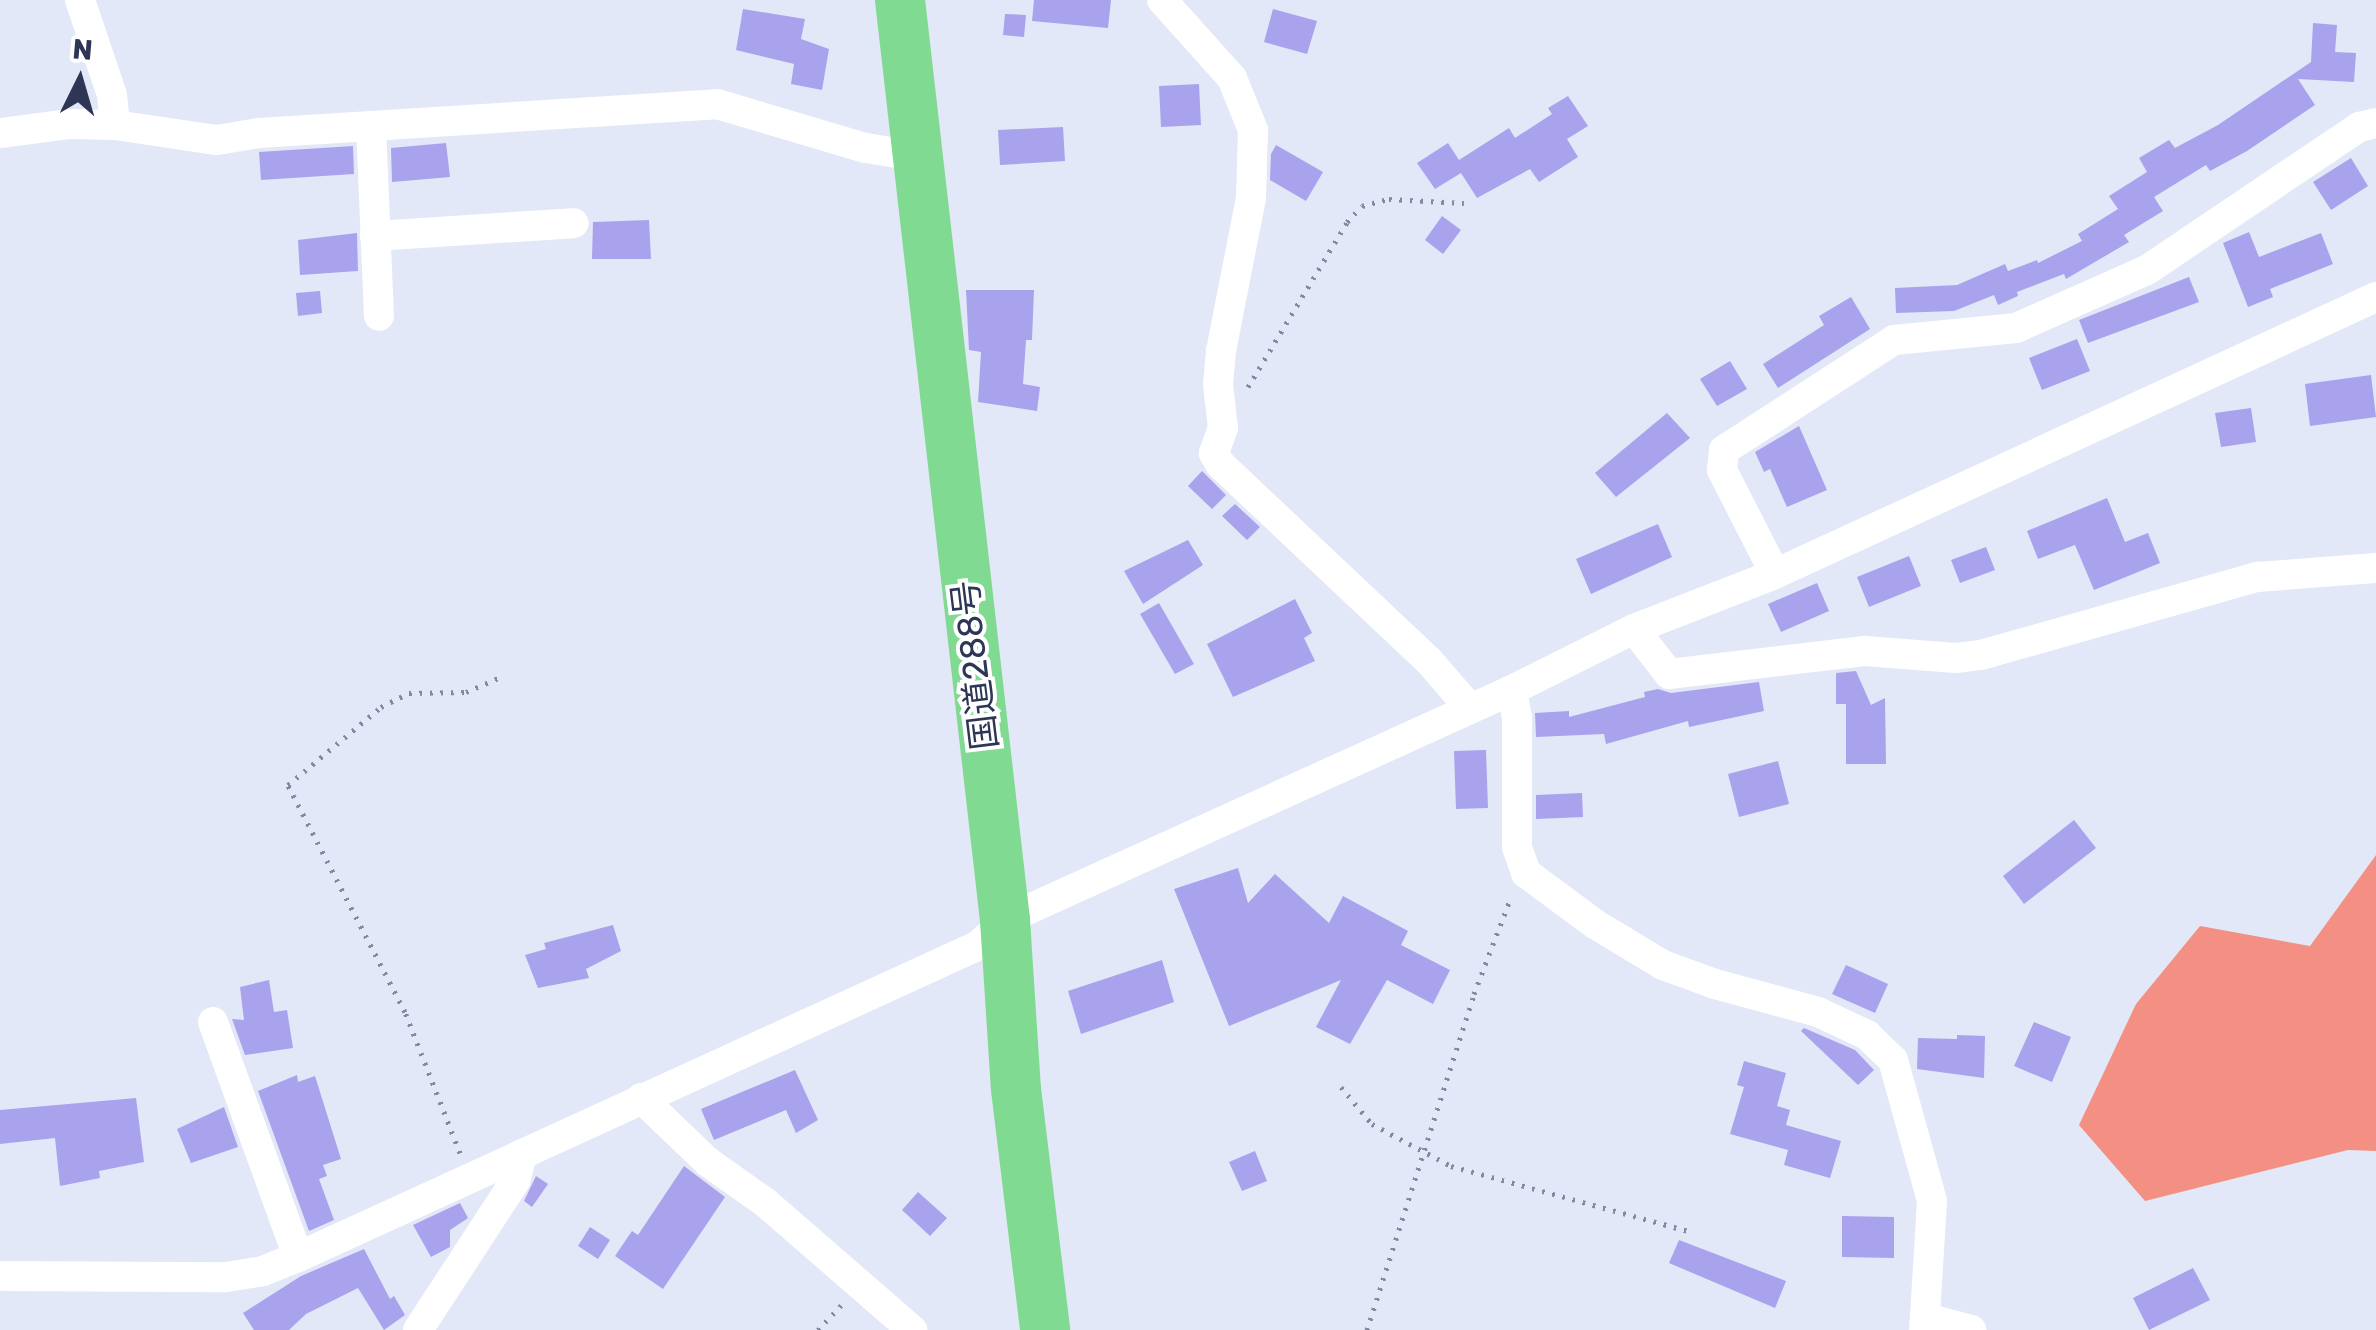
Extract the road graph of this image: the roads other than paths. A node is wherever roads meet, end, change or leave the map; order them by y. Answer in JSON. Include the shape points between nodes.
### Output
{"nodes":[{"id":1,"x":80,"y":0,"type":"edge"},
{"id":2,"x":885,"y":0,"type":"edge"},
{"id":3,"x":900,"y":0,"type":"edge"},
{"id":4,"x":1162,"y":0,"type":"edge"},
{"id":5,"x":2376,"y":122,"type":"edge"},
{"id":6,"x":115,"y":124,"type":"junction"},
{"id":7,"x":370,"y":126,"type":"junction"},
{"id":8,"x":0,"y":133,"type":"edge"},
{"id":9,"x":910,"y":156,"type":"junction"},
{"id":10,"x":574,"y":223,"type":"dead end"},
{"id":11,"x":376,"y":236,"type":"junction"},
{"id":12,"x":2376,"y":297,"type":"edge"},
{"id":13,"x":379,"y":316,"type":"dead end"},
{"id":14,"x":2376,"y":568,"type":"edge"},
{"id":15,"x":1776,"y":574,"type":"junction"},
{"id":16,"x":1634,"y":628,"type":"junction"},
{"id":17,"x":1512,"y":690,"type":"junction"},
{"id":18,"x":1469,"y":707,"type":"junction"},
{"id":19,"x":992,"y":933,"type":"junction"},
{"id":20,"x":213,"y":1022,"type":"dead end"},
{"id":21,"x":641,"y":1098,"type":"junction"},
{"id":22,"x":522,"y":1154,"type":"junction"},
{"id":23,"x":298,"y":1257,"type":"junction"},
{"id":24,"x":0,"y":1276,"type":"edge"},
{"id":25,"x":1925,"y":1324,"type":"edge"},
{"id":26,"x":418,"y":1330,"type":"edge"},
{"id":27,"x":912,"y":1330,"type":"edge"},
{"id":28,"x":1025,"y":1330,"type":"edge"},
{"id":29,"x":1046,"y":1330,"type":"edge"},
{"id":30,"x":1971,"y":1330,"type":"edge"}],
"edges":[{"from":1,"to":6,"type":"street"},
{"from":2,"to":9,"type":"highway","name":"国道288号"},
{"from":3,"to":9,"type":"highway","name":"国道288号"},
{"from":4,"to":18,"type":"street","via":[[1232,78],[1253,130],[1251,198],[1221,350],[1224,428],[1214,453]]},
{"from":5,"to":15,"type":"street","via":[[2358,127],[2146,270],[2016,328],[1894,340],[1724,450],[1722,470]]},
{"from":6,"to":7,"type":"street","via":[[217,140]]},
{"from":6,"to":8,"type":"street"},
{"from":7,"to":9,"type":"street","via":[[717,104]]},
{"from":7,"to":11,"type":"street"},
{"from":9,"to":19,"type":"highway","name":"国道288号"},
{"from":10,"to":11,"type":"street"},
{"from":11,"to":13,"type":"street"},
{"from":12,"to":15,"type":"street"},
{"from":14,"to":16,"type":"street","via":[[2257,576],[1956,658],[1865,651],[1669,674]]},
{"from":15,"to":16,"type":"street"},
{"from":16,"to":17,"type":"street"},
{"from":17,"to":18,"type":"street"},
{"from":17,"to":25,"type":"street","via":[[1518,847],[1526,873],[1663,964],[1818,1012],[1883,1047],[1893,1060],[1932,1201]]},
{"from":18,"to":19,"type":"street"},
{"from":19,"to":21,"type":"street"},
{"from":19,"to":28,"type":"highway","name":"国道288号"},
{"from":19,"to":29,"type":"highway","name":"国道288号"},
{"from":20,"to":23,"type":"street"},
{"from":21,"to":22,"type":"street"},
{"from":21,"to":27,"type":"street","via":[[708,1162],[766,1203]]},
{"from":22,"to":23,"type":"street"},
{"from":22,"to":26,"type":"street","via":[[515,1181]]},
{"from":23,"to":24,"type":"street","via":[[237,1276]]},
{"from":25,"to":30,"type":"street"}]}
